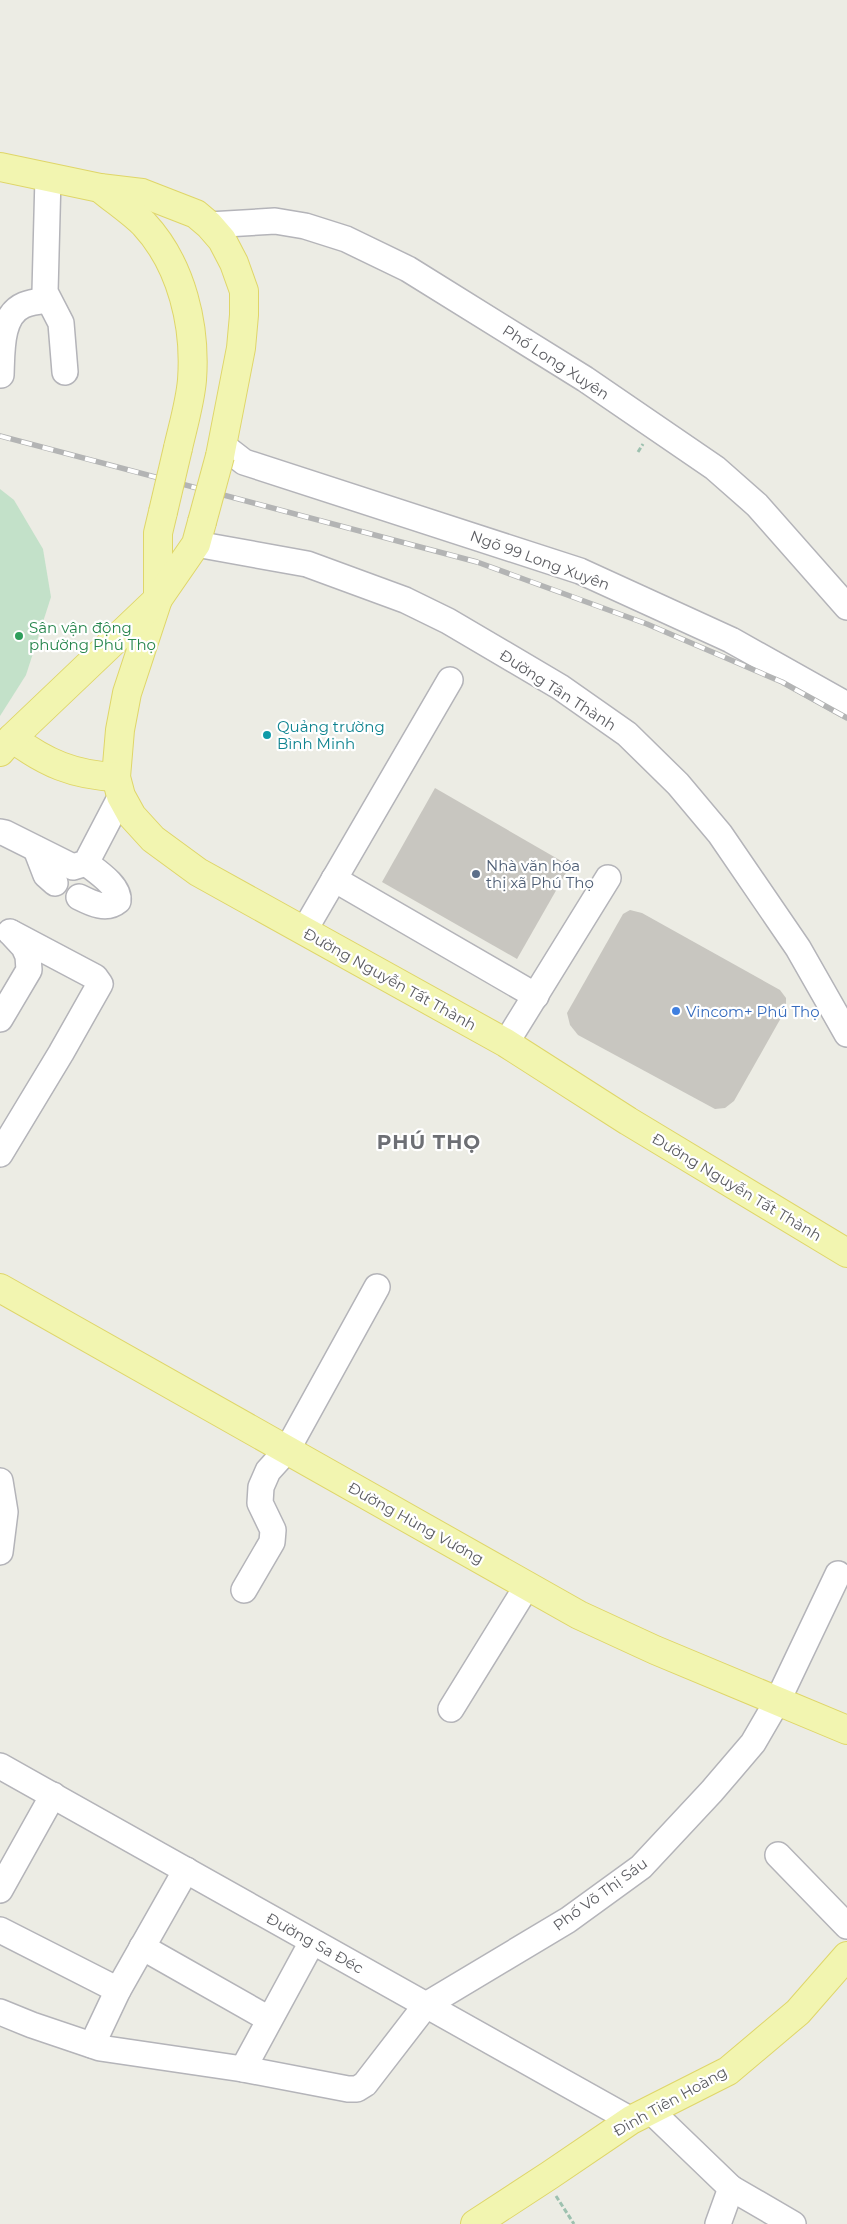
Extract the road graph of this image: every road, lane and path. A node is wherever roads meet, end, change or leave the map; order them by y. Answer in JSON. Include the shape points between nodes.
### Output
{"nodes":[{"id":1,"x":0,"y":167,"type":"edge"},
{"id":2,"x":48,"y":178,"type":"junction"},
{"id":3,"x":100,"y":188,"type":"junction"},
{"id":4,"x":209,"y":225,"type":"junction"},
{"id":5,"x":47,"y":300,"type":"junction"},
{"id":6,"x":66,"y":372,"type":"dead end"},
{"id":7,"x":1,"y":375,"type":"edge"},
{"id":8,"x":221,"y":450,"type":"junction"},
{"id":9,"x":199,"y":533,"type":"junction"},
{"id":10,"x":158,"y":599,"type":"junction"},
{"id":11,"x":847,"y":607,"type":"edge"},
{"id":12,"x":450,"y":680,"type":"dead end"},
{"id":13,"x":847,"y":705,"type":"edge"},
{"id":14,"x":6,"y":745,"type":"edge"},
{"id":15,"x":118,"y":786,"type":"junction"},
{"id":16,"x":0,"y":832,"type":"edge"},
{"id":17,"x":36,"y":849,"type":"junction"},
{"id":18,"x":86,"y":863,"type":"junction"},
{"id":19,"x":608,"y":878,"type":"dead end"},
{"id":20,"x":334,"y":879,"type":"junction"},
{"id":21,"x":55,"y":883,"type":"dead end"},
{"id":22,"x":79,"y":898,"type":"dead end"},
{"id":23,"x":5,"y":928,"type":"edge"},
{"id":24,"x":304,"y":930,"type":"junction"},
{"id":25,"x":536,"y":996,"type":"junction"},
{"id":26,"x":0,"y":1019,"type":"edge"},
{"id":27,"x":847,"y":1034,"type":"edge"},
{"id":28,"x":506,"y":1043,"type":"junction"},
{"id":29,"x":0,"y":1154,"type":"edge"},
{"id":30,"x":847,"y":1253,"type":"edge"},
{"id":31,"x":377,"y":1287,"type":"dead end"},
{"id":32,"x":0,"y":1288,"type":"edge"},
{"id":33,"x":287,"y":1450,"type":"junction"},
{"id":34,"x":0,"y":1481,"type":"edge"},
{"id":35,"x":0,"y":1552,"type":"edge"},
{"id":36,"x":838,"y":1574,"type":"dead end"},
{"id":37,"x":527,"y":1586,"type":"junction"},
{"id":38,"x":244,"y":1590,"type":"dead end"},
{"id":39,"x":778,"y":1700,"type":"junction"},
{"id":40,"x":451,"y":1709,"type":"dead end"},
{"id":41,"x":847,"y":1730,"type":"edge"},
{"id":42,"x":0,"y":1766,"type":"edge"},
{"id":43,"x":53,"y":1796,"type":"junction"},
{"id":44,"x":778,"y":1855,"type":"dead end"},
{"id":45,"x":186,"y":1870,"type":"junction"},
{"id":46,"x":0,"y":1890,"type":"edge"},
{"id":47,"x":847,"y":1926,"type":"edge"},
{"id":48,"x":0,"y":1930,"type":"edge"},
{"id":49,"x":312,"y":1942,"type":"junction"},
{"id":50,"x":142,"y":1947,"type":"junction"},
{"id":51,"x":847,"y":1956,"type":"edge"},
{"id":52,"x":118,"y":1990,"type":"junction"},
{"id":53,"x":426,"y":2005,"type":"junction"},
{"id":54,"x":0,"y":2012,"type":"edge"},
{"id":55,"x":269,"y":2019,"type":"junction"},
{"id":56,"x":92,"y":2045,"type":"junction"},
{"id":57,"x":243,"y":2069,"type":"junction"},
{"id":58,"x":641,"y":2115,"type":"junction"},
{"id":59,"x":544,"y":2179,"type":"junction"},
{"id":60,"x":731,"y":2188,"type":"junction"},
{"id":61,"x":475,"y":2224,"type":"edge"},
{"id":62,"x":574,"y":2224,"type":"edge"},
{"id":63,"x":718,"y":2224,"type":"edge"},
{"id":64,"x":793,"y":2224,"type":"edge"}],
"edges":[{"from":1,"to":2,"type":"main road"},
{"from":2,"to":3,"type":"main road"},
{"from":2,"to":5,"type":"street"},
{"from":3,"to":4,"type":"main road","via":[[142,192],[196,214]]},
{"from":3,"to":10,"type":"main road","bridge":true,"via":[[143,224],[176,272],[186,307],[192,381],[158,533]]},
{"from":4,"to":8,"type":"main road","via":[[222,240],[244,291],[241,348]]},
{"from":4,"to":11,"type":"street","name":"Phố Long Xuyên","via":[[275,221],[305,226],[346,239],[408,269],[585,379],[715,468],[757,505]]},
{"from":5,"to":6,"type":"street","via":[[61,323]]},
{"from":5,"to":7,"type":"street","via":[[23,305],[12,313],[3,330]]},
{"from":8,"to":9,"type":"main road","bridge":true},
{"from":8,"to":13,"type":"street","name":"Ngõ 99 Long Xuyên","via":[[244,462],[580,571],[731,640]]},
{"from":9,"to":10,"type":"main road"},
{"from":9,"to":27,"type":"street","name":"Đường Tân Thành","via":[[307,564],[405,600],[448,621],[560,687],[626,734],[678,784],[720,834],[798,948]]},
{"from":10,"to":14,"type":"main road"},
{"from":10,"to":15,"type":"main road","via":[[127,693],[120,730]]},
{"from":12,"to":20,"type":"street"},
{"from":14,"to":15,"type":"main road"},
{"from":15,"to":18,"type":"street"},
{"from":15,"to":24,"type":"main road","name":"Đường Nguyễn Tất Thành","via":[[132,816],[153,839],[191,867]]},
{"from":16,"to":17,"type":"street"},
{"from":17,"to":18,"type":"street","via":[[73,867]]},
{"from":17,"to":21,"type":"street","via":[[46,875]]},
{"from":18,"to":22,"type":"street","via":[[110,885],[118,901],[113,906],[105,906]]},
{"from":19,"to":25,"type":"street"},
{"from":20,"to":24,"type":"street"},
{"from":20,"to":25,"type":"street"},
{"from":23,"to":26,"type":"street","via":[[24,947],[29,970]]},
{"from":23,"to":29,"type":"street","via":[[95,977],[100,984]]},
{"from":24,"to":28,"type":"main road","name":"Đường Nguyễn Tất Thành"},
{"from":25,"to":28,"type":"street"},
{"from":28,"to":30,"type":"main road","name":"Đường Nguyễn Tất Thành"},
{"from":31,"to":33,"type":"street"},
{"from":32,"to":33,"type":"main road","name":"Đường Hùng Vương"},
{"from":33,"to":37,"type":"main road","name":"Đường Hùng Vương"},
{"from":33,"to":38,"type":"street","via":[[268,1471],[261,1487],[260,1503],[273,1530],[272,1542]]},
{"from":34,"to":35,"type":"street","via":[[5,1512]]},
{"from":36,"to":39,"type":"street","name":"Phố Võ Thị Sáu"},
{"from":37,"to":39,"type":"main road","name":"Đường Hùng Vương","via":[[579,1615],[655,1650]]},
{"from":37,"to":40,"type":"street"},
{"from":39,"to":41,"type":"main road","name":"Đường Hùng Vương"},
{"from":39,"to":53,"type":"street","name":"Phố Võ Thị Sáu","via":[[753,1743],[641,1867],[568,1920]]},
{"from":42,"to":43,"type":"street","name":"Đường Sa Đéc"},
{"from":43,"to":45,"type":"street","name":"Đường Sa Đéc"},
{"from":43,"to":46,"type":"street"},
{"from":44,"to":47,"type":"street"},
{"from":45,"to":49,"type":"street","name":"Đường Sa Đéc"},
{"from":45,"to":50,"type":"street"},
{"from":48,"to":52,"type":"street"},
{"from":49,"to":53,"type":"street","name":"Đường Sa Đéc"},
{"from":49,"to":55,"type":"street"},
{"from":50,"to":52,"type":"street"},
{"from":50,"to":55,"type":"street"},
{"from":51,"to":58,"type":"main road","name":"Đinh Tiên Hoàng","via":[[798,2012],[728,2071]]},
{"from":52,"to":56,"type":"street"},
{"from":53,"to":57,"type":"street","via":[[365,2084],[357,2089]]},
{"from":53,"to":58,"type":"street","name":"Đường Sa Đéc"},
{"from":54,"to":56,"type":"street"},
{"from":55,"to":57,"type":"street"},
{"from":56,"to":57,"type":"street"},
{"from":58,"to":59,"type":"main road","name":"Đinh Tiên Hoàng"},
{"from":58,"to":60,"type":"street","name":"Đường Sa Đéc"},
{"from":59,"to":61,"type":"main road","name":"Đinh Tiên Hoàng"},
{"from":59,"to":62,"type":"path"},
{"from":60,"to":63,"type":"street"},
{"from":60,"to":64,"type":"street","name":"Đường Sa Đéc"}]}
